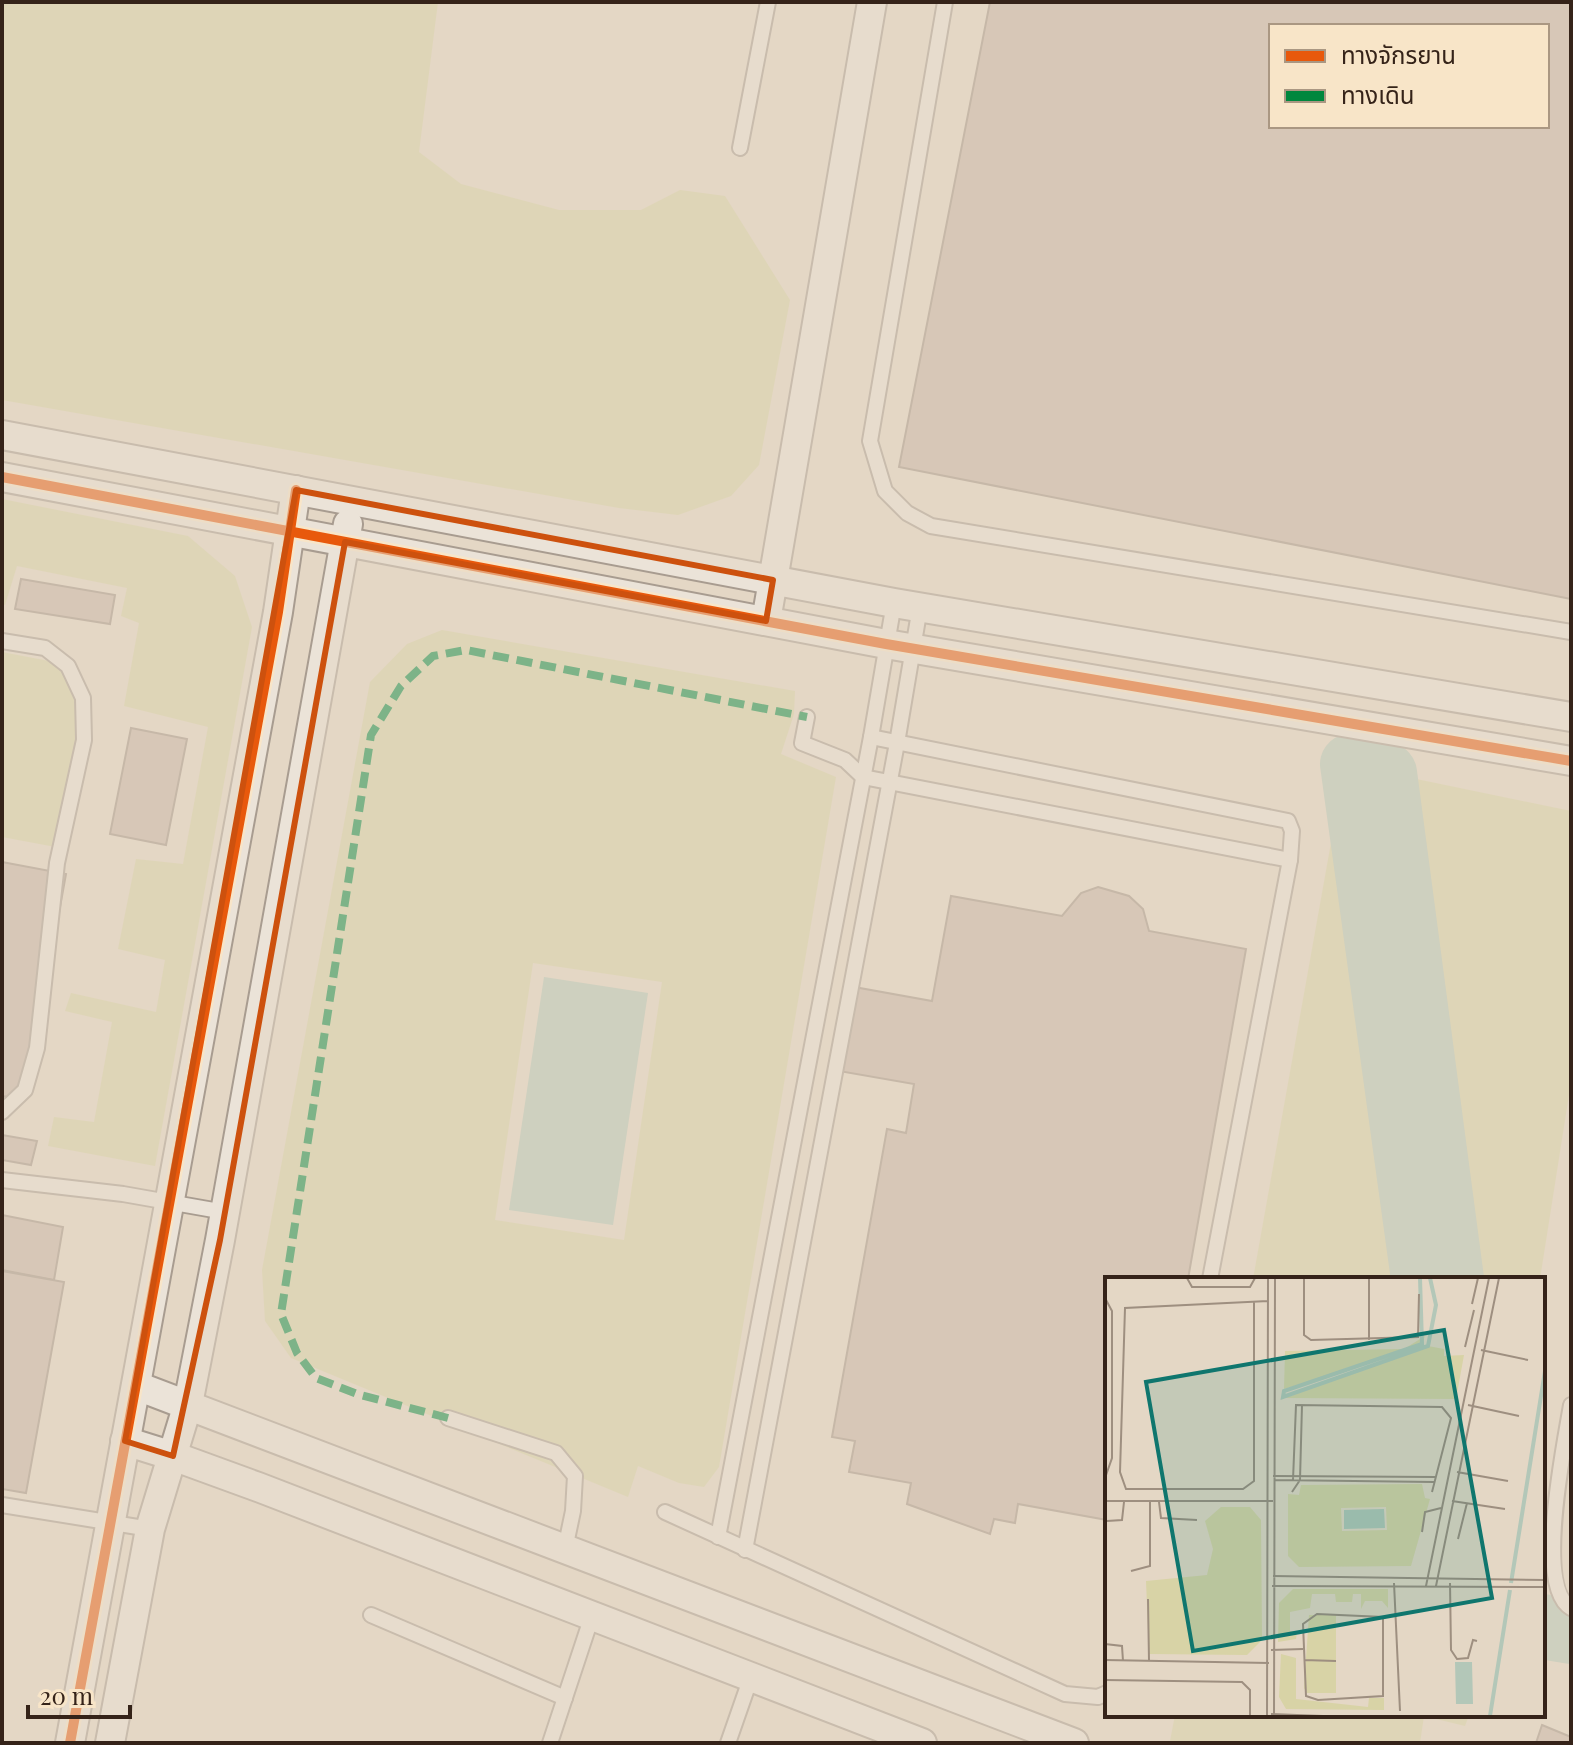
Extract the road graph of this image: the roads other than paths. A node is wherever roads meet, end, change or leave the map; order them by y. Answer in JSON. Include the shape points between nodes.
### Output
{"nodes":[{"id":1,"x":768,"y":2,"type":"edge"},
{"id":2,"x":872,"y":2,"type":"edge"},
{"id":3,"x":945,"y":2,"type":"edge"},
{"id":4,"x":740,"y":148,"type":"dead end"},
{"id":5,"x":2,"y":435,"type":"edge"},
{"id":6,"x":2,"y":477,"type":"edge"},
{"id":7,"x":296,"y":490,"type":"junction"},
{"id":8,"x":352,"y":500,"type":"junction"},
{"id":9,"x":289,"y":532,"type":"junction"},
{"id":10,"x":345,"y":542,"type":"junction"},
{"id":11,"x":773,"y":580,"type":"junction"},
{"id":12,"x":907,"y":605,"type":"junction"},
{"id":13,"x":766,"y":621,"type":"junction"},
{"id":14,"x":1571,"y":632,"type":"edge"},
{"id":15,"x":2,"y":641,"type":"edge"},
{"id":16,"x":899,"y":646,"type":"junction"},
{"id":17,"x":807,"y":717,"type":"dead end"},
{"id":18,"x":1571,"y":717,"type":"edge"},
{"id":19,"x":871,"y":737,"type":"junction"},
{"id":20,"x":897,"y":743,"type":"junction"},
{"id":21,"x":1571,"y":761,"type":"edge"},
{"id":22,"x":863,"y":777,"type":"junction"},
{"id":23,"x":887,"y":784,"type":"junction"},
{"id":24,"x":1290,"y":860,"type":"junction"},
{"id":25,"x":2,"y":1112,"type":"edge"},
{"id":26,"x":2,"y":1180,"type":"edge"},
{"id":27,"x":171,"y":1203,"type":"junction"},
{"id":28,"x":225,"y":1212,"type":"junction"},
{"id":29,"x":1210,"y":1277,"type":"edge"},
{"id":30,"x":137,"y":1386,"type":"junction"},
{"id":31,"x":188,"y":1404,"type":"junction"},
{"id":32,"x":1571,"y":1405,"type":"edge"},
{"id":33,"x":448,"y":1418,"type":"dead end"},
{"id":34,"x":125,"y":1441,"type":"junction"},
{"id":35,"x":173,"y":1456,"type":"junction"},
{"id":36,"x":2,"y":1505,"type":"edge"},
{"id":37,"x":665,"y":1512,"type":"dead end"},
{"id":38,"x":111,"y":1522,"type":"junction"},
{"id":39,"x":150,"y":1529,"type":"junction"},
{"id":40,"x":718,"y":1537,"type":"junction"},
{"id":41,"x":565,"y":1549,"type":"junction"},
{"id":42,"x":745,"y":1550,"type":"junction"},
{"id":43,"x":1571,"y":1608,"type":"edge"},
{"id":44,"x":371,"y":1615,"type":"dead end"},
{"id":45,"x":592,"y":1616,"type":"junction"},
{"id":46,"x":751,"y":1677,"type":"junction"},
{"id":47,"x":1105,"y":1694,"type":"edge"},
{"id":48,"x":565,"y":1698,"type":"junction"},
{"id":49,"x":70,"y":1743,"type":"edge"},
{"id":50,"x":110,"y":1743,"type":"edge"},
{"id":51,"x":550,"y":1743,"type":"edge"},
{"id":52,"x":728,"y":1743,"type":"edge"},
{"id":53,"x":922,"y":1743,"type":"edge"},
{"id":54,"x":1074,"y":1743,"type":"edge"}],
"edges":[{"from":1,"to":4,"type":"lane"},
{"from":2,"to":11,"type":"street"},
{"from":3,"to":14,"type":"lane","via":[[870,441],[885,491],[907,513],[931,526]]},
{"from":5,"to":7,"type":"street"},
{"from":6,"to":9,"type":"street"},
{"from":7,"to":8,"type":"street"},
{"from":7,"to":9,"type":"street"},
{"from":8,"to":10,"type":"street"},
{"from":8,"to":11,"type":"street"},
{"from":9,"to":10,"type":"street"},
{"from":9,"to":27,"type":"street"},
{"from":10,"to":13,"type":"street"},
{"from":10,"to":28,"type":"street"},
{"from":11,"to":12,"type":"street"},
{"from":11,"to":13,"type":"street"},
{"from":12,"to":16,"type":"lane"},
{"from":12,"to":16,"type":"lane"},
{"from":12,"to":18,"type":"street"},
{"from":13,"to":16,"type":"street"},
{"from":15,"to":25,"type":"lane","via":[[45,648],[68,666],[83,698],[84,740],[57,863],[37,1048],[25,1090]]},
{"from":16,"to":19,"type":"lane"},
{"from":16,"to":20,"type":"lane"},
{"from":16,"to":21,"type":"street"},
{"from":17,"to":22,"type":"lane","via":[[802,743],[845,760]]},
{"from":19,"to":20,"type":"lane"},
{"from":19,"to":22,"type":"lane"},
{"from":20,"to":23,"type":"lane"},
{"from":20,"to":24,"type":"lane","via":[[1276,817],[1288,821],[1292,831]]},
{"from":22,"to":23,"type":"lane"},
{"from":22,"to":40,"type":"lane"},
{"from":23,"to":24,"type":"lane"},
{"from":23,"to":42,"type":"lane"},
{"from":24,"to":29,"type":"lane"},
{"from":26,"to":27,"type":"lane"},
{"from":27,"to":28,"type":"lane"},
{"from":27,"to":30,"type":"street"},
{"from":28,"to":31,"type":"street"},
{"from":30,"to":31,"type":"street"},
{"from":30,"to":34,"type":"street"},
{"from":31,"to":35,"type":"street"},
{"from":31,"to":41,"type":"street"},
{"from":32,"to":43,"type":"lane","via":[[1553,1557],[1556,1589]]},
{"from":33,"to":41,"type":"lane","via":[[556,1453],[575,1476]]},
{"from":34,"to":35,"type":"street"},
{"from":34,"to":38,"type":"street"},
{"from":35,"to":39,"type":"street"},
{"from":35,"to":45,"type":"street"},
{"from":36,"to":38,"type":"lane"},
{"from":37,"to":40,"type":"lane"},
{"from":38,"to":39,"type":"lane"},
{"from":38,"to":49,"type":"street"},
{"from":39,"to":50,"type":"street"},
{"from":40,"to":42,"type":"lane"},
{"from":41,"to":54,"type":"street"},
{"from":42,"to":47,"type":"lane","via":[[1065,1694]]},
{"from":44,"to":48,"type":"lane"},
{"from":45,"to":46,"type":"street"},
{"from":45,"to":48,"type":"lane"},
{"from":46,"to":52,"type":"lane"},
{"from":46,"to":53,"type":"street"},
{"from":48,"to":51,"type":"lane"}]}
